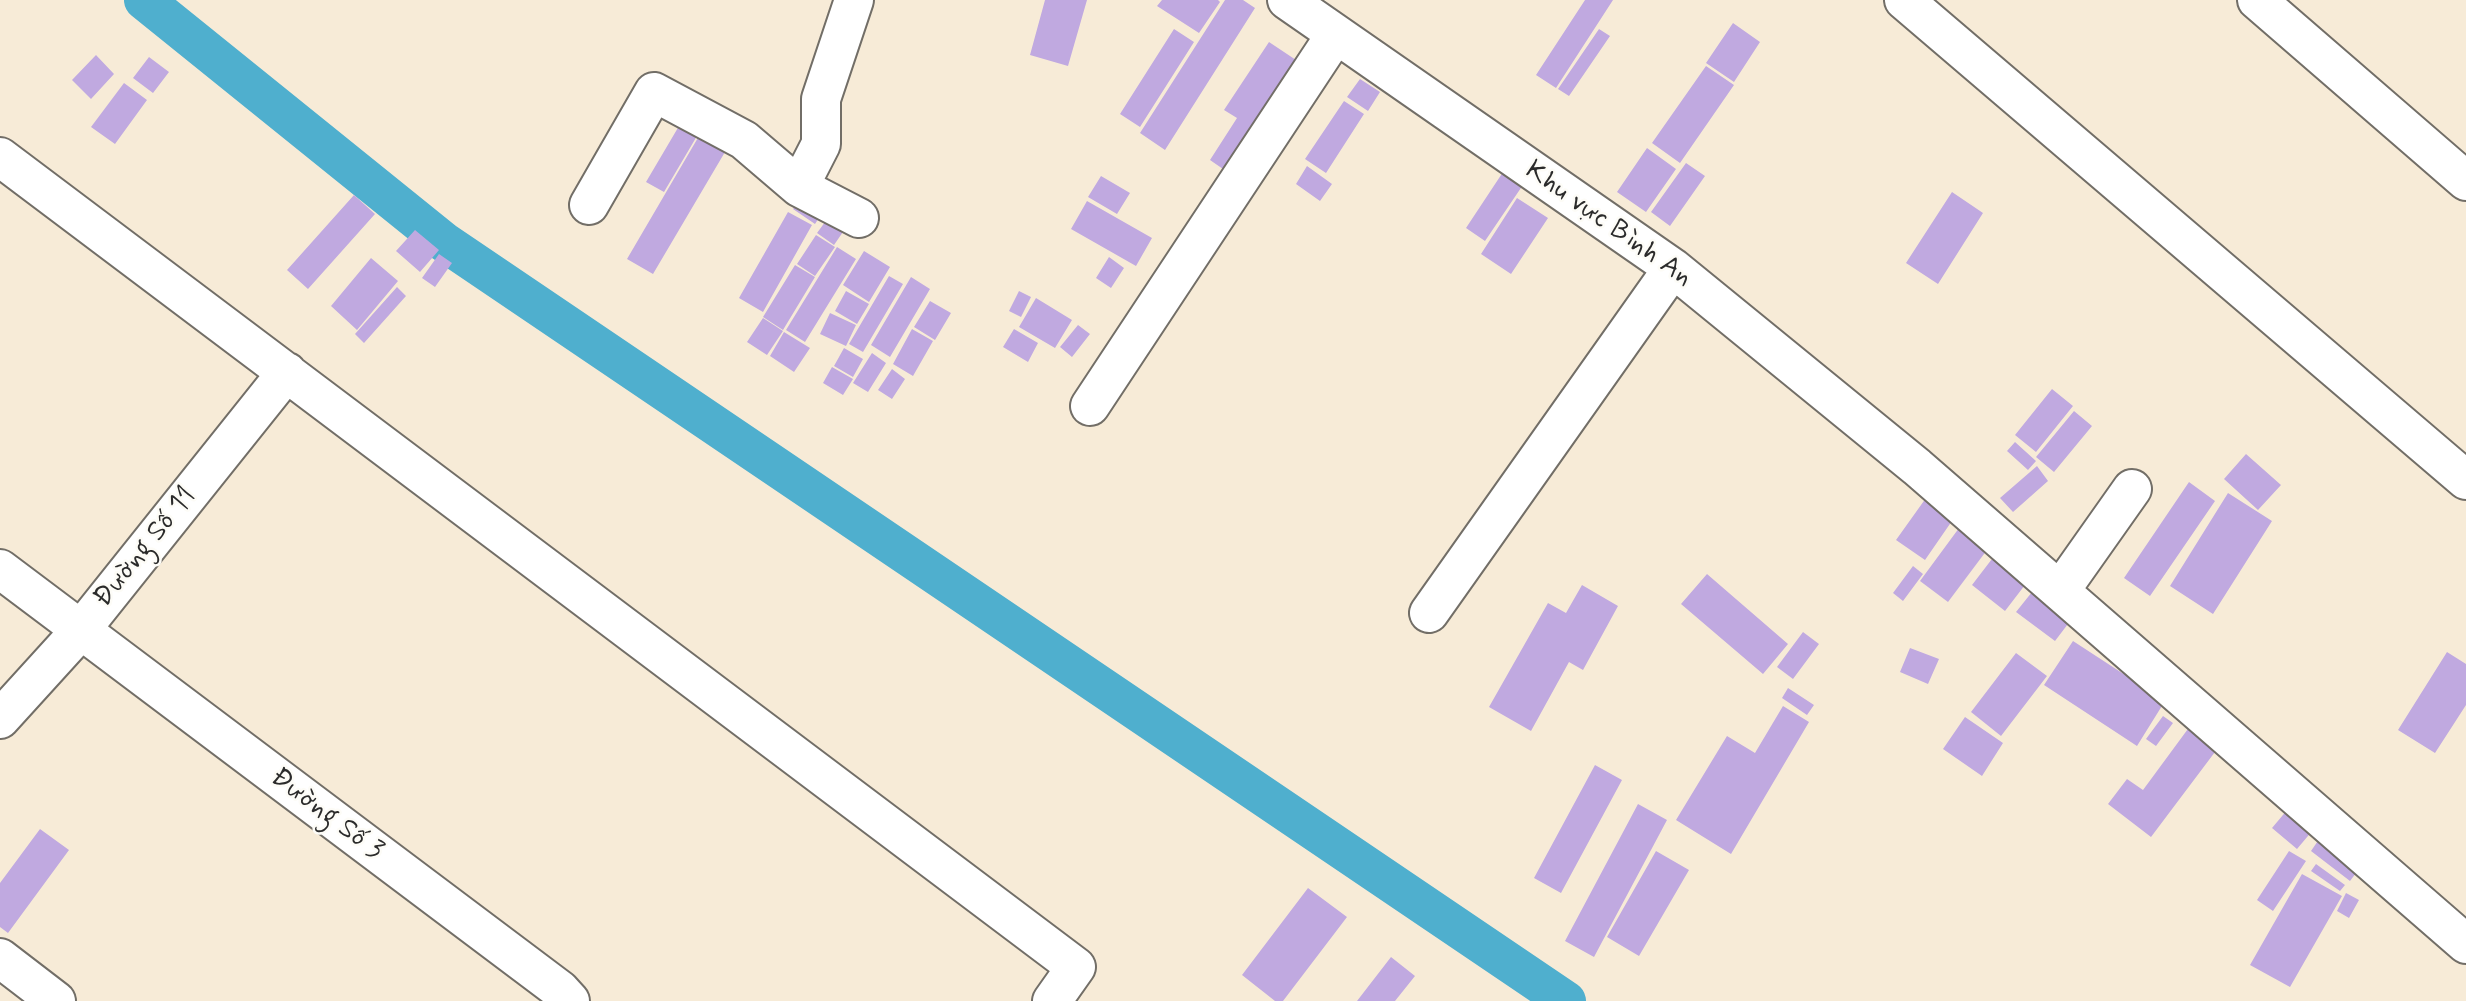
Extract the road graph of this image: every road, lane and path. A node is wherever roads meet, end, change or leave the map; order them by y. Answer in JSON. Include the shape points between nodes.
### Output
{"nodes":[{"id":1,"x":854,"y":0,"type":"edge"},
{"id":2,"x":1287,"y":0,"type":"edge"},
{"id":3,"x":1904,"y":0,"type":"edge"},
{"id":4,"x":2257,"y":0,"type":"edge"},
{"id":5,"x":1944,"y":13,"type":"edge"},
{"id":6,"x":1336,"y":34,"type":"junction"},
{"id":7,"x":0,"y":157,"type":"edge"},
{"id":8,"x":2466,"y":181,"type":"edge"},
{"id":9,"x":799,"y":187,"type":"junction"},
{"id":10,"x":589,"y":205,"type":"dead end"},
{"id":11,"x":859,"y":218,"type":"dead end"},
{"id":12,"x":1673,"y":268,"type":"junction"},
{"id":13,"x":287,"y":372,"type":"junction"},
{"id":14,"x":1090,"y":406,"type":"dead end"},
{"id":15,"x":2466,"y":480,"type":"edge"},
{"id":16,"x":2132,"y":489,"type":"dead end"},
{"id":17,"x":0,"y":569,"type":"edge"},
{"id":18,"x":2060,"y":591,"type":"junction"},
{"id":19,"x":1429,"y":613,"type":"dead end"},
{"id":20,"x":80,"y":631,"type":"junction"},
{"id":21,"x":0,"y":719,"type":"edge"},
{"id":22,"x":2466,"y":944,"type":"edge"},
{"id":23,"x":0,"y":958,"type":"edge"},
{"id":24,"x":56,"y":1001,"type":"edge"},
{"id":25,"x":570,"y":1001,"type":"edge"},
{"id":26,"x":1052,"y":1001,"type":"edge"}],
"edges":[{"from":1,"to":9,"type":"street","via":[[821,99],[821,144]]},
{"from":2,"to":6,"type":"street","name":"Khu vực Bình An"},
{"from":3,"to":5,"type":"street"},
{"from":4,"to":8,"type":"street"},
{"from":5,"to":15,"type":"street"},
{"from":6,"to":12,"type":"street","name":"Khu vực Bình An"},
{"from":6,"to":14,"type":"street"},
{"from":7,"to":13,"type":"street"},
{"from":9,"to":10,"type":"street","via":[[744,140],[654,92]]},
{"from":9,"to":11,"type":"street"},
{"from":12,"to":18,"type":"street","name":"Khu vực Bình An","via":[[1917,467]]},
{"from":12,"to":19,"type":"street"},
{"from":13,"to":20,"type":"street","name":"Đường Số 11"},
{"from":13,"to":26,"type":"street","via":[[1076,967]]},
{"from":16,"to":18,"type":"street"},
{"from":17,"to":20,"type":"street","name":"Đường Số 3"},
{"from":18,"to":22,"type":"street","name":"Khu vực Bình An"},
{"from":20,"to":21,"type":"street","name":"Đường Số 11"},
{"from":20,"to":25,"type":"street","name":"Đường Số 3"},
{"from":23,"to":24,"type":"street"}]}
